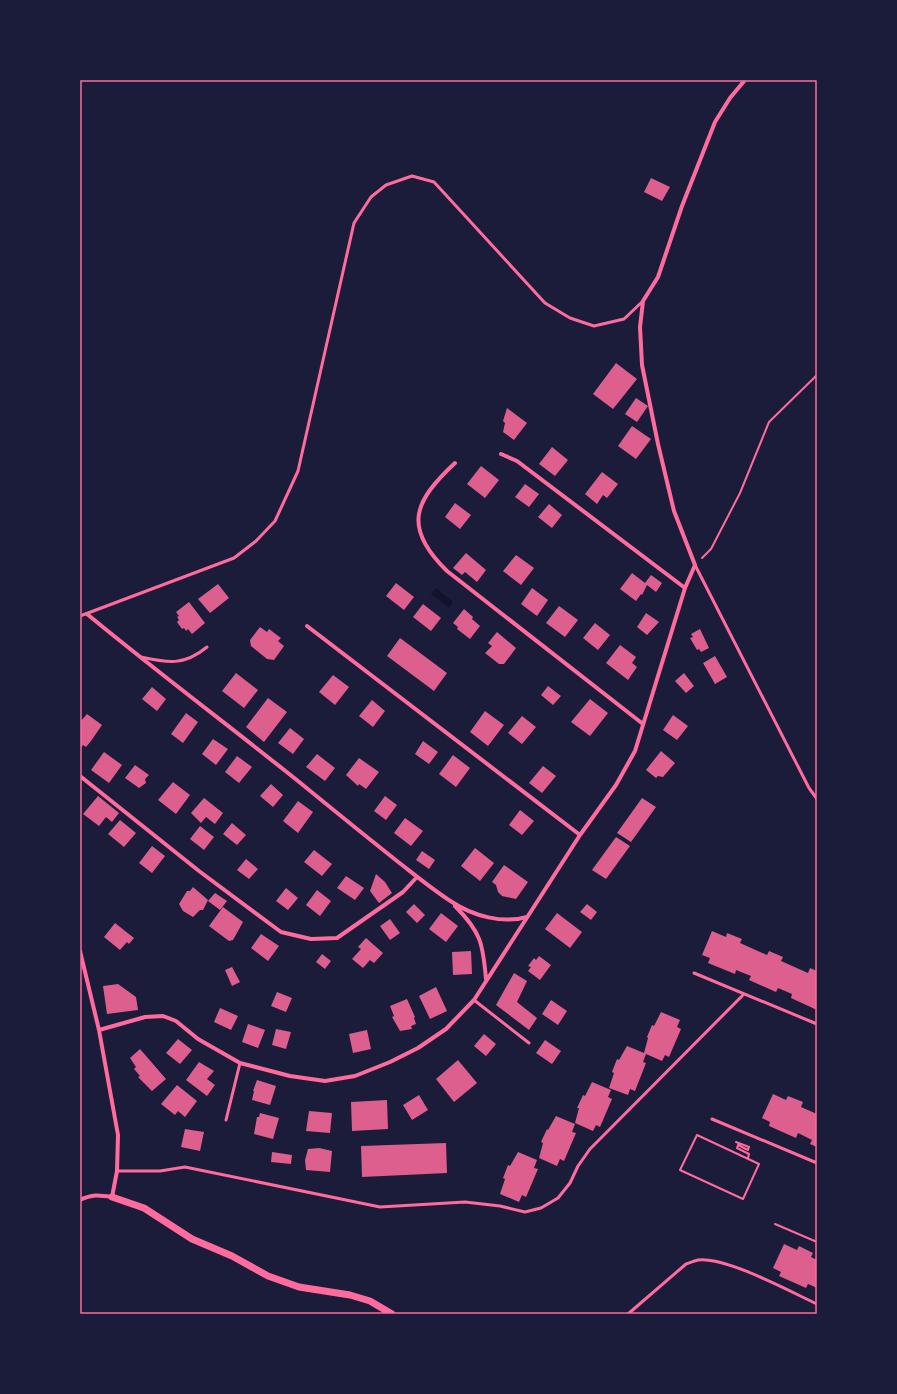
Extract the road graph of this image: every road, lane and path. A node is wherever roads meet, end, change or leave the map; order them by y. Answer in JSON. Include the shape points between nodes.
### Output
{"nodes":[{"id":1,"x":745,"y":80,"type":"edge"},
{"id":2,"x":643,"y":301,"type":"junction"},
{"id":3,"x":817,"y":375,"type":"edge"},
{"id":4,"x":501,"y":454,"type":"dead end"},
{"id":5,"x":455,"y":463,"type":"dead end"},
{"id":6,"x":695,"y":565,"type":"junction"},
{"id":7,"x":685,"y":588,"type":"junction"},
{"id":8,"x":87,"y":614,"type":"junction"},
{"id":9,"x":80,"y":616,"type":"edge"},
{"id":10,"x":307,"y":626,"type":"dead end"},
{"id":11,"x":207,"y":647,"type":"dead end"},
{"id":12,"x":138,"y":656,"type":"junction"},
{"id":13,"x":643,"y":724,"type":"junction"},
{"id":14,"x":80,"y":776,"type":"edge"},
{"id":15,"x":817,"y":799,"type":"edge"},
{"id":16,"x":580,"y":835,"type":"junction"},
{"id":17,"x":417,"y":877,"type":"junction"},
{"id":18,"x":452,"y":903,"type":"junction"},
{"id":19,"x":527,"y":917,"type":"junction"},
{"id":20,"x":80,"y":951,"type":"edge"},
{"id":21,"x":694,"y":973,"type":"dead end"},
{"id":22,"x":486,"y":979,"type":"junction"},
{"id":23,"x":744,"y":994,"type":"junction"},
{"id":24,"x":474,"y":1000,"type":"junction"},
{"id":25,"x":817,"y":1024,"type":"edge"},
{"id":26,"x":99,"y":1030,"type":"junction"},
{"id":27,"x":529,"y":1043,"type":"dead end"},
{"id":28,"x":240,"y":1063,"type":"junction"},
{"id":29,"x":712,"y":1119,"type":"dead end"},
{"id":30,"x":226,"y":1120,"type":"dead end"},
{"id":31,"x":736,"y":1142,"type":"dead end"},
{"id":32,"x":748,"y":1158,"type":"junction"},
{"id":33,"x":817,"y":1163,"type":"edge"},
{"id":34,"x":117,"y":1171,"type":"junction"},
{"id":35,"x":112,"y":1197,"type":"junction"},
{"id":36,"x":80,"y":1200,"type":"edge"},
{"id":37,"x":775,"y":1224,"type":"dead end"},
{"id":38,"x":817,"y":1242,"type":"edge"},
{"id":39,"x":817,"y":1304,"type":"edge"},
{"id":40,"x":392,"y":1314,"type":"edge"},
{"id":41,"x":628,"y":1314,"type":"edge"}],
"edges":[{"from":1,"to":2,"type":"street","via":[[715,122],[658,277]]},
{"from":2,"to":6,"type":"street","via":[[640,327],[642,365],[674,511]]},
{"from":2,"to":8,"type":"lane","via":[[624,319],[609,323],[594,326],[570,318],[545,303],[434,182],[412,176],[386,184],[371,197],[354,223],[298,471],[275,521],[256,541],[234,558]]},
{"from":3,"to":6,"type":"path","via":[[769,422],[740,493],[711,548]]},
{"from":4,"to":7,"type":"street","via":[[517,461]]},
{"from":5,"to":13,"type":"street","via":[[429,490],[418,520],[422,540],[434,557],[447,571]]},
{"from":6,"to":7,"type":"street"},
{"from":6,"to":15,"type":"lane","via":[[805,781]]},
{"from":7,"to":13,"type":"street"},
{"from":8,"to":9,"type":"lane"},
{"from":8,"to":12,"type":"street"},
{"from":10,"to":16,"type":"street"},
{"from":11,"to":12,"type":"lane","via":[[196,656],[166,663]]},
{"from":12,"to":17,"type":"street"},
{"from":13,"to":16,"type":"street","via":[[635,751],[616,785]]},
{"from":14,"to":17,"type":"street","via":[[199,871],[281,932],[311,939],[337,938],[403,892]]},
{"from":16,"to":19,"type":"street"},
{"from":17,"to":18,"type":"street"},
{"from":18,"to":19,"type":"street","via":[[473,913],[508,920]]},
{"from":18,"to":22,"type":"street","via":[[477,932],[483,946]]},
{"from":19,"to":22,"type":"street"},
{"from":20,"to":26,"type":"street"},
{"from":21,"to":23,"type":"lane"},
{"from":22,"to":24,"type":"street"},
{"from":23,"to":25,"type":"lane"},
{"from":23,"to":34,"type":"lane","via":[[590,1149],[570,1184],[558,1198],[541,1208],[525,1212],[465,1202],[380,1207],[185,1167],[160,1171]]},
{"from":24,"to":27,"type":"lane"},
{"from":24,"to":28,"type":"street","via":[[446,1029],[418,1048],[355,1076],[325,1081],[290,1076]]},
{"from":26,"to":28,"type":"street","via":[[145,1017],[162,1016],[176,1021],[198,1039]]},
{"from":26,"to":34,"type":"street","via":[[118,1135]]},
{"from":28,"to":30,"type":"lane"},
{"from":29,"to":33,"type":"lane"},
{"from":31,"to":32,"type":"path","via":[[749,1147],[748,1150],[738,1145],[737,1148],[749,1154]]},
{"from":32,"to":32,"type":"path","via":[[759,1164],[743,1199],[680,1170],[697,1135]]},
{"from":34,"to":35,"type":"street"},
{"from":35,"to":36,"type":"street","via":[[99,1194]]},
{"from":35,"to":40,"type":"street","via":[[144,1208],[192,1239],[232,1256],[268,1276],[299,1287],[350,1295],[370,1301]]},
{"from":37,"to":38,"type":"path"},
{"from":39,"to":41,"type":"lane","via":[[743,1270],[697,1260],[686,1264]]}]}
